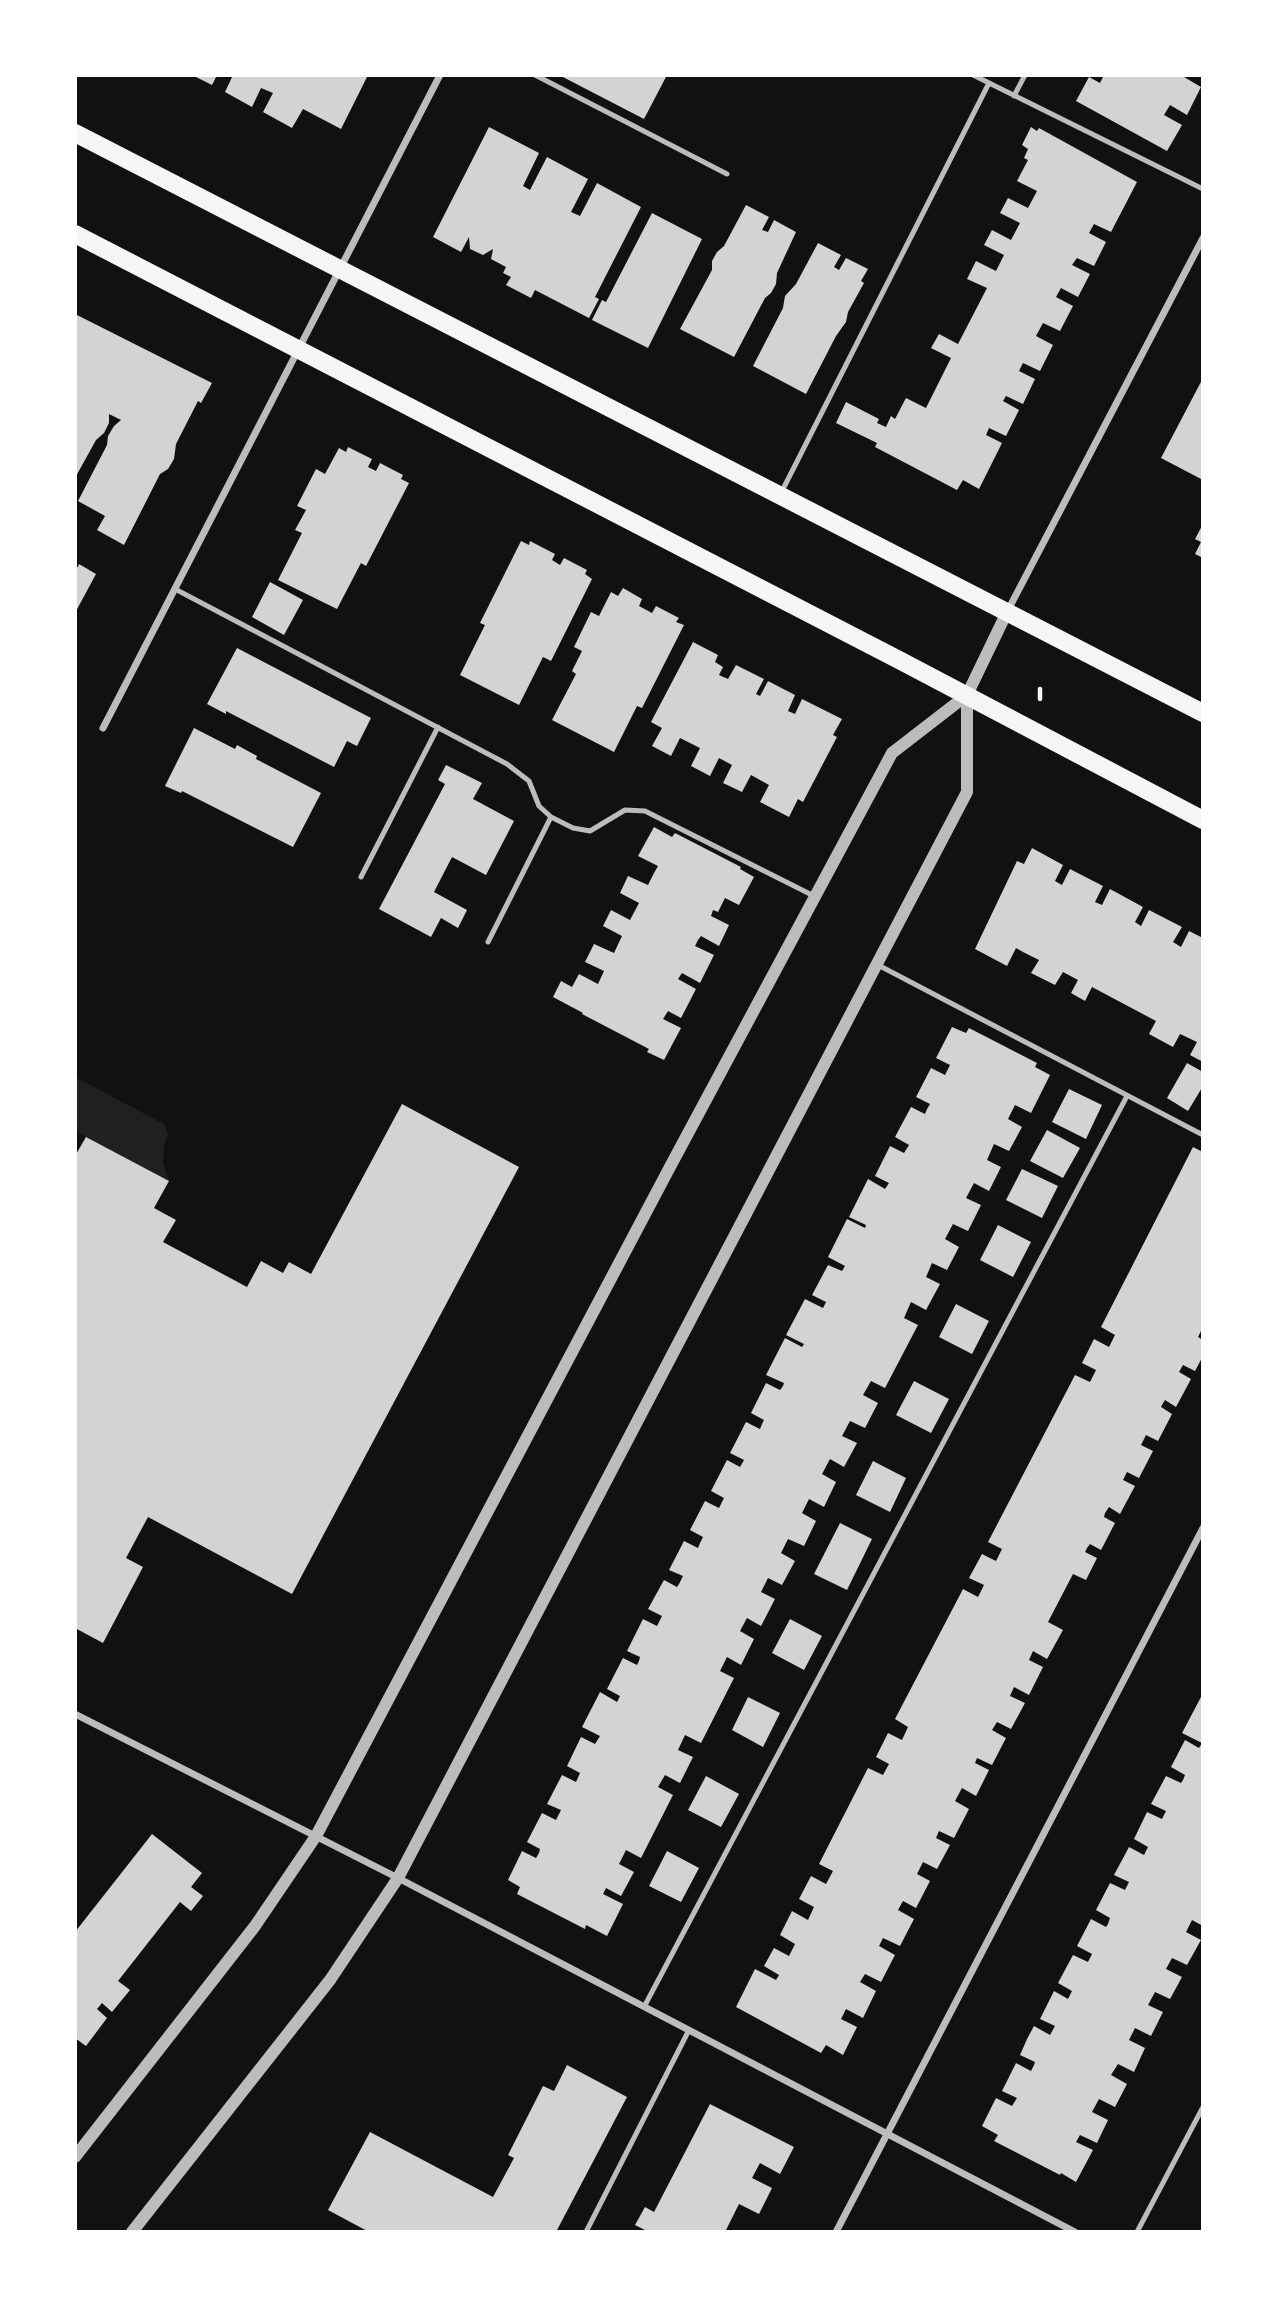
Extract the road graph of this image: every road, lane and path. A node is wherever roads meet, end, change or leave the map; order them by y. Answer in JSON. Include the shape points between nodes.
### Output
{"nodes":[{"id":1,"x":440,"y":75,"type":"edge"},
{"id":2,"x":535,"y":75,"type":"edge"},
{"id":3,"x":973,"y":75,"type":"edge"},
{"id":4,"x":1025,"y":75,"type":"edge"},
{"id":5,"x":989,"y":83,"type":"junction"},
{"id":6,"x":1014,"y":96,"type":"junction"},
{"id":7,"x":75,"y":133,"type":"edge"},
{"id":8,"x":727,"y":174,"type":"dead end"},
{"id":9,"x":1203,"y":189,"type":"edge"},
{"id":10,"x":75,"y":234,"type":"edge"},
{"id":11,"x":1203,"y":238,"type":"edge"},
{"id":12,"x":340,"y":268,"type":"junction"},
{"id":13,"x":298,"y":349,"type":"junction"},
{"id":14,"x":779,"y":495,"type":"junction"},
{"id":15,"x":175,"y":589,"type":"junction"},
{"id":16,"x":1007,"y":612,"type":"junction"},
{"id":17,"x":967,"y":695,"type":"junction"},
{"id":18,"x":1203,"y":713,"type":"edge"},
{"id":19,"x":438,"y":727,"type":"junction"},
{"id":20,"x":103,"y":728,"type":"dead end"},
{"id":21,"x":551,"y":817,"type":"junction"},
{"id":22,"x":1203,"y":820,"type":"edge"},
{"id":23,"x":361,"y":877,"type":"dead end"},
{"id":24,"x":816,"y":896,"type":"junction"},
{"id":25,"x":488,"y":942,"type":"dead end"},
{"id":26,"x":878,"y":965,"type":"junction"},
{"id":27,"x":1127,"y":1096,"type":"junction"},
{"id":28,"x":1203,"y":1135,"type":"edge"},
{"id":29,"x":1203,"y":1528,"type":"edge"},
{"id":30,"x":75,"y":1714,"type":"edge"},
{"id":31,"x":316,"y":1836,"type":"junction"},
{"id":32,"x":398,"y":1878,"type":"junction"},
{"id":33,"x":644,"y":2007,"type":"junction"},
{"id":34,"x":689,"y":2030,"type":"junction"},
{"id":35,"x":1203,"y":2107,"type":"edge"},
{"id":36,"x":887,"y":2134,"type":"junction"},
{"id":37,"x":75,"y":2157,"type":"edge"},
{"id":38,"x":132,"y":2232,"type":"edge"},
{"id":39,"x":586,"y":2232,"type":"edge"},
{"id":40,"x":836,"y":2232,"type":"edge"},
{"id":41,"x":1074,"y":2232,"type":"edge"},
{"id":42,"x":1137,"y":2232,"type":"edge"}],
"edges":[{"from":1,"to":12,"type":"street"},
{"from":2,"to":8,"type":"lane"},
{"from":3,"to":5,"type":"lane"},
{"from":4,"to":6,"type":"lane"},
{"from":5,"to":6,"type":"lane"},
{"from":5,"to":14,"type":"lane"},
{"from":6,"to":9,"type":"lane"},
{"from":7,"to":12,"type":"main road"},
{"from":10,"to":13,"type":"main road"},
{"from":11,"to":16,"type":"street"},
{"from":12,"to":13,"type":"street"},
{"from":12,"to":14,"type":"main road"},
{"from":13,"to":15,"type":"street"},
{"from":13,"to":17,"type":"main road"},
{"from":14,"to":16,"type":"main road"},
{"from":15,"to":19,"type":"lane"},
{"from":15,"to":20,"type":"street"},
{"from":16,"to":17,"type":"street"},
{"from":16,"to":18,"type":"main road"},
{"from":17,"to":22,"type":"main road"},
{"from":17,"to":24,"type":"street","via":[[892,753]]},
{"from":17,"to":26,"type":"street","via":[[967,792]]},
{"from":19,"to":21,"type":"lane","via":[[529,781],[540,806]]},
{"from":19,"to":23,"type":"lane"},
{"from":21,"to":24,"type":"lane","via":[[590,831],[625,810],[645,811]]},
{"from":21,"to":25,"type":"lane"},
{"from":24,"to":31,"type":"street"},
{"from":26,"to":27,"type":"lane"},
{"from":26,"to":32,"type":"street"},
{"from":27,"to":28,"type":"lane"},
{"from":27,"to":33,"type":"lane"},
{"from":29,"to":36,"type":"street"},
{"from":30,"to":31,"type":"street"},
{"from":31,"to":32,"type":"street"},
{"from":31,"to":37,"type":"street","via":[[255,1926]]},
{"from":32,"to":33,"type":"street"},
{"from":32,"to":38,"type":"street","via":[[330,1980]]},
{"from":33,"to":34,"type":"street"},
{"from":34,"to":36,"type":"street"},
{"from":34,"to":39,"type":"lane"},
{"from":35,"to":42,"type":"lane"},
{"from":36,"to":40,"type":"street"},
{"from":36,"to":41,"type":"street"}]}
